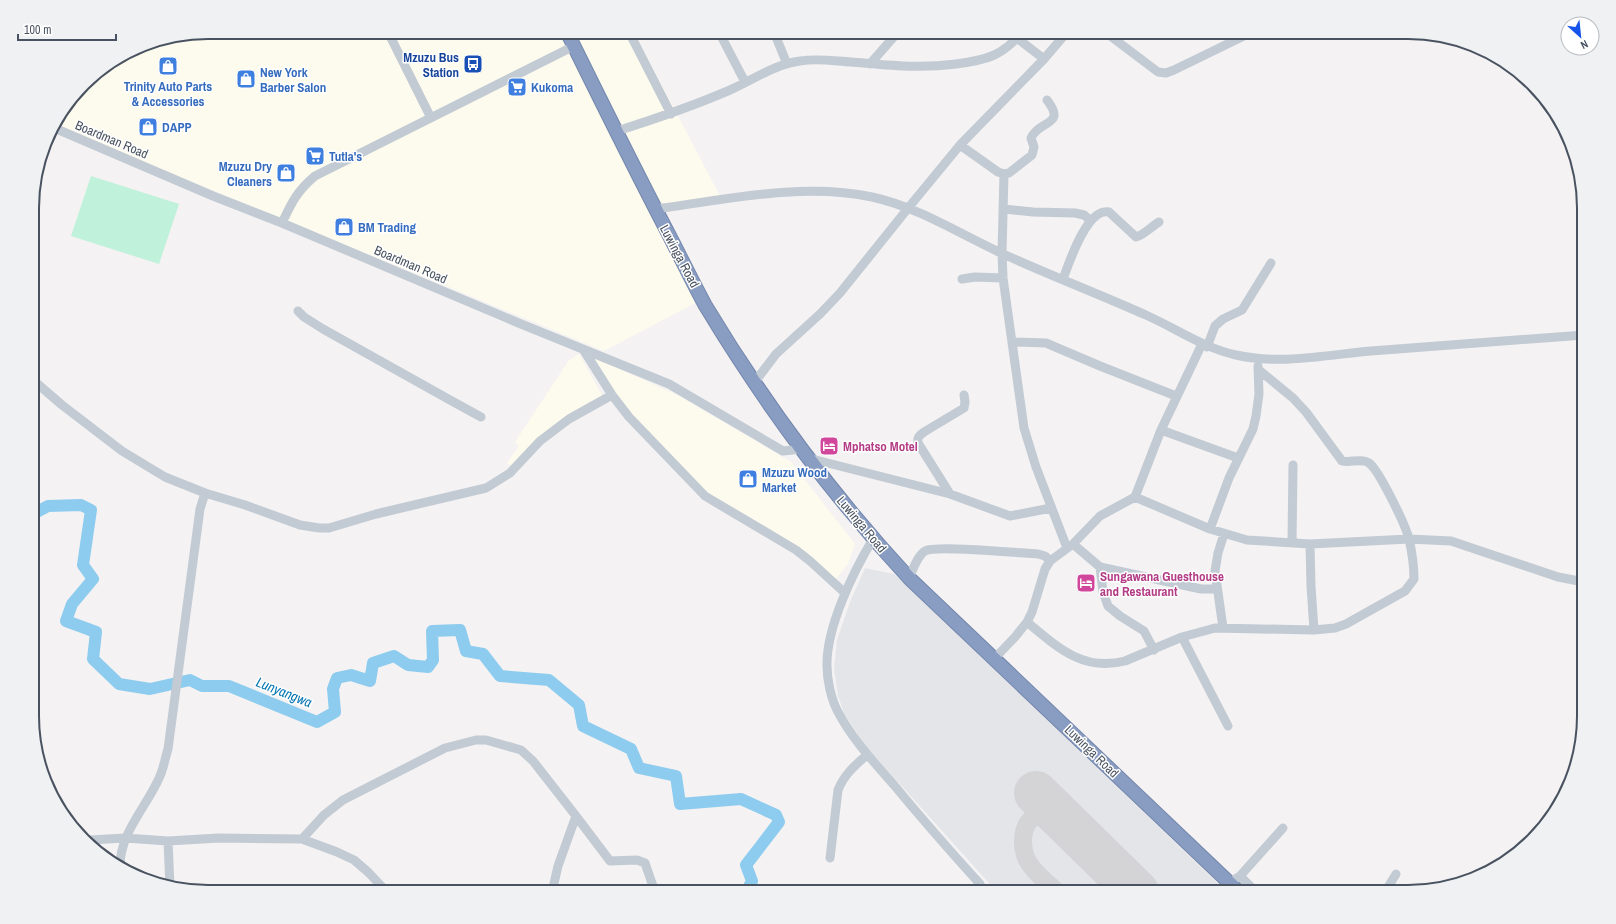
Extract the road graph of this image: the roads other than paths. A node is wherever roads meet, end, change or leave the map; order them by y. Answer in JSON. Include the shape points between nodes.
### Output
{"nodes":[{"id":1,"x":392,"y":39,"type":"edge"},
{"id":2,"x":570,"y":39,"type":"edge"},
{"id":3,"x":632,"y":39,"type":"edge"},
{"id":4,"x":723,"y":39,"type":"edge"},
{"id":5,"x":777,"y":39,"type":"edge"},
{"id":6,"x":892,"y":39,"type":"edge"},
{"id":7,"x":1016,"y":39,"type":"edge"},
{"id":8,"x":1023,"y":39,"type":"edge"},
{"id":9,"x":1061,"y":39,"type":"edge"},
{"id":10,"x":1114,"y":39,"type":"edge"},
{"id":11,"x":1238,"y":39,"type":"edge"},
{"id":12,"x":574,"y":46,"type":"junction"},
{"id":13,"x":1044,"y":59,"type":"junction"},
{"id":14,"x":787,"y":64,"type":"junction"},
{"id":15,"x":870,"y":64,"type":"junction"},
{"id":16,"x":745,"y":82,"type":"junction"},
{"id":17,"x":1046,"y":100,"type":"dead end"},
{"id":18,"x":671,"y":114,"type":"junction"},
{"id":19,"x":431,"y":118,"type":"junction"},
{"id":20,"x":58,"y":130,"type":"edge"},
{"id":21,"x":617,"y":132,"type":"junction"},
{"id":22,"x":960,"y":145,"type":"junction"},
{"id":23,"x":1004,"y":174,"type":"junction"},
{"id":24,"x":908,"y":207,"type":"junction"},
{"id":25,"x":655,"y":209,"type":"junction"},
{"id":26,"x":1004,"y":209,"type":"junction"},
{"id":27,"x":1090,"y":220,"type":"junction"},
{"id":28,"x":1159,"y":222,"type":"dead end"},
{"id":29,"x":282,"y":223,"type":"junction"},
{"id":30,"x":1002,"y":253,"type":"junction"},
{"id":31,"x":1271,"y":263,"type":"dead end"},
{"id":32,"x":1003,"y":278,"type":"junction"},
{"id":33,"x":962,"y":279,"type":"dead end"},
{"id":34,"x":1063,"y":279,"type":"junction"},
{"id":35,"x":298,"y":311,"type":"dead end"},
{"id":36,"x":1577,"y":335,"type":"edge"},
{"id":37,"x":1013,"y":342,"type":"junction"},
{"id":38,"x":1205,"y":346,"type":"junction"},
{"id":39,"x":584,"y":349,"type":"junction"},
{"id":40,"x":1256,"y":359,"type":"junction"},
{"id":41,"x":1259,"y":370,"type":"junction"},
{"id":42,"x":754,"y":383,"type":"junction"},
{"id":43,"x":39,"y":384,"type":"edge"},
{"id":44,"x":612,"y":395,"type":"junction"},
{"id":45,"x":964,"y":395,"type":"dead end"},
{"id":46,"x":1176,"y":396,"type":"junction"},
{"id":47,"x":482,"y":417,"type":"dead end"},
{"id":48,"x":1161,"y":430,"type":"junction"},
{"id":49,"x":804,"y":453,"type":"junction"},
{"id":50,"x":1238,"y":458,"type":"junction"},
{"id":51,"x":1293,"y":465,"type":"dead end"},
{"id":52,"x":205,"y":493,"type":"junction"},
{"id":53,"x":950,"y":494,"type":"junction"},
{"id":54,"x":1135,"y":497,"type":"junction"},
{"id":55,"x":1051,"y":508,"type":"junction"},
{"id":56,"x":1210,"y":529,"type":"junction"},
{"id":57,"x":1224,"y":534,"type":"junction"},
{"id":58,"x":873,"y":539,"type":"junction"},
{"id":59,"x":1409,"y":539,"type":"junction"},
{"id":60,"x":1292,"y":542,"type":"junction"},
{"id":61,"x":1310,"y":544,"type":"junction"},
{"id":62,"x":1070,"y":546,"type":"junction"},
{"id":63,"x":1050,"y":562,"type":"junction"},
{"id":64,"x":1100,"y":567,"type":"junction"},
{"id":65,"x":909,"y":578,"type":"junction"},
{"id":66,"x":1577,"y":581,"type":"edge"},
{"id":67,"x":1217,"y":589,"type":"junction"},
{"id":68,"x":845,"y":593,"type":"junction"},
{"id":69,"x":1027,"y":622,"type":"junction"},
{"id":70,"x":1223,"y":628,"type":"junction"},
{"id":71,"x":1314,"y":630,"type":"junction"},
{"id":72,"x":1182,"y":636,"type":"junction"},
{"id":73,"x":1154,"y":650,"type":"junction"},
{"id":74,"x":994,"y":659,"type":"junction"},
{"id":75,"x":1228,"y":726,"type":"dead end"},
{"id":76,"x":867,"y":755,"type":"junction"},
{"id":77,"x":576,"y":816,"type":"junction"},
{"id":78,"x":1283,"y":828,"type":"dead end"},
{"id":79,"x":125,"y":838,"type":"junction"},
{"id":80,"x":302,"y":839,"type":"junction"},
{"id":81,"x":94,"y":840,"type":"edge"},
{"id":82,"x":168,"y":841,"type":"junction"},
{"id":83,"x":830,"y":858,"type":"dead end"},
{"id":84,"x":120,"y":860,"type":"edge"},
{"id":85,"x":1396,"y":874,"type":"dead end"},
{"id":86,"x":170,"y":881,"type":"edge"},
{"id":87,"x":1236,"y":884,"type":"edge"},
{"id":88,"x":380,"y":885,"type":"edge"},
{"id":89,"x":554,"y":885,"type":"edge"},
{"id":90,"x":653,"y":885,"type":"edge"},
{"id":91,"x":980,"y":885,"type":"edge"},
{"id":92,"x":1389,"y":885,"type":"edge"}],
"edges":[{"from":1,"to":19,"type":"street"},
{"from":2,"to":12,"type":"highway","name":"Luwinga Road"},
{"from":3,"to":18,"type":"street"},
{"from":4,"to":16,"type":"street"},
{"from":5,"to":14,"type":"street"},
{"from":6,"to":15,"type":"street"},
{"from":7,"to":15,"type":"street","via":[[1002,52],[973,62],[916,68]]},
{"from":8,"to":13,"type":"street"},
{"from":9,"to":13,"type":"street"},
{"from":10,"to":11,"type":"street","via":[[1151,68],[1162,73],[1174,70]]},
{"from":12,"to":19,"type":"street"},
{"from":12,"to":21,"type":"highway","name":"Luwinga Road"},
{"from":13,"to":22,"type":"street"},
{"from":14,"to":15,"type":"street","via":[[813,60]]},
{"from":14,"to":16,"type":"street"},
{"from":16,"to":18,"type":"street"},
{"from":17,"to":23,"type":"street","via":[[1054,110],[1055,116],[1033,134],[1032,155]]},
{"from":18,"to":21,"type":"street"},
{"from":19,"to":29,"type":"street","via":[[315,176],[295,197]]},
{"from":20,"to":29,"type":"street","name":"Boardman Road"},
{"from":21,"to":25,"type":"highway","name":"Luwinga Road"},
{"from":22,"to":23,"type":"street"},
{"from":22,"to":24,"type":"street"},
{"from":23,"to":26,"type":"street"},
{"from":24,"to":25,"type":"street","via":[[866,196],[825,191],[757,196]]},
{"from":24,"to":30,"type":"street"},
{"from":24,"to":42,"type":"street","via":[[840,293],[776,354]]},
{"from":25,"to":42,"type":"highway","name":"Luwinga Road","via":[[704,303]]},
{"from":26,"to":27,"type":"street","via":[[1075,213]]},
{"from":26,"to":30,"type":"street"},
{"from":27,"to":28,"type":"street","via":[[1109,212],[1136,237]]},
{"from":27,"to":34,"type":"street"},
{"from":29,"to":39,"type":"street","name":"Boardman Road"},
{"from":30,"to":32,"type":"street"},
{"from":30,"to":34,"type":"street"},
{"from":31,"to":38,"type":"street","via":[[1242,310],[1214,326]]},
{"from":32,"to":33,"type":"street"},
{"from":32,"to":37,"type":"street"},
{"from":34,"to":38,"type":"street","via":[[1147,316]]},
{"from":35,"to":47,"type":"street","via":[[323,328]]},
{"from":36,"to":40,"type":"street","via":[[1282,360]]},
{"from":37,"to":46,"type":"street","via":[[1046,343]]},
{"from":37,"to":55,"type":"street","via":[[1024,428]]},
{"from":38,"to":40,"type":"street"},
{"from":38,"to":46,"type":"street"},
{"from":39,"to":44,"type":"street"},
{"from":39,"to":49,"type":"street","name":"Boardman Road","via":[[669,384],[783,451]]},
{"from":40,"to":41,"type":"street"},
{"from":41,"to":50,"type":"street","via":[[1253,429]]},
{"from":41,"to":59,"type":"street","via":[[1306,412],[1342,461],[1366,462],[1374,468]]},
{"from":42,"to":49,"type":"highway","name":"Luwinga Road"},
{"from":43,"to":52,"type":"street","via":[[122,451],[165,477]]},
{"from":44,"to":52,"type":"street","via":[[569,419],[540,441],[510,473],[486,488],[329,528],[300,525]]},
{"from":44,"to":68,"type":"street","via":[[629,417],[705,496],[796,550]]},
{"from":45,"to":53,"type":"street","via":[[964,408],[917,439]]},
{"from":46,"to":48,"type":"street"},
{"from":48,"to":50,"type":"street"},
{"from":48,"to":54,"type":"street"},
{"from":49,"to":53,"type":"street","name":"Boardman Road"},
{"from":49,"to":58,"type":"highway","name":"Luwinga Road"},
{"from":50,"to":56,"type":"street"},
{"from":51,"to":60,"type":"street"},
{"from":52,"to":79,"type":"street","via":[[200,509],[166,756],[160,776]]},
{"from":53,"to":55,"type":"street","name":"Boardman Road","via":[[1010,516]]},
{"from":54,"to":56,"type":"street"},
{"from":54,"to":62,"type":"street","via":[[1100,516]]},
{"from":55,"to":62,"type":"street"},
{"from":56,"to":57,"type":"street"},
{"from":57,"to":60,"type":"street","via":[[1247,540]]},
{"from":57,"to":67,"type":"street","via":[[1218,553]]},
{"from":58,"to":65,"type":"highway","name":"Luwinga Road"},
{"from":58,"to":68,"type":"street"},
{"from":59,"to":61,"type":"street"},
{"from":59,"to":66,"type":"street","via":[[1451,541],[1558,577]]},
{"from":59,"to":71,"type":"street","via":[[1414,579],[1405,591],[1346,624],[1325,630]]},
{"from":60,"to":61,"type":"street"},
{"from":61,"to":71,"type":"street"},
{"from":62,"to":63,"type":"street"},
{"from":62,"to":64,"type":"street"},
{"from":63,"to":65,"type":"street","via":[[1045,556],[1038,554],[929,550],[920,556]]},
{"from":63,"to":69,"type":"street","via":[[1045,569]]},
{"from":64,"to":67,"type":"street","via":[[1201,589]]},
{"from":64,"to":73,"type":"street","via":[[1103,592],[1108,606],[1144,631]]},
{"from":65,"to":74,"type":"highway","name":"Luwinga Road"},
{"from":67,"to":70,"type":"street"},
{"from":68,"to":76,"type":"street","via":[[828,644],[828,680],[837,710]]},
{"from":69,"to":73,"type":"street","via":[[1059,648],[1091,662],[1115,664]]},
{"from":69,"to":74,"type":"street"},
{"from":70,"to":71,"type":"street"},
{"from":70,"to":72,"type":"street"},
{"from":72,"to":73,"type":"street"},
{"from":72,"to":75,"type":"street"},
{"from":74,"to":87,"type":"highway","name":"Luwinga Road"},
{"from":76,"to":83,"type":"street","via":[[842,779],[838,790]]},
{"from":76,"to":91,"type":"street"},
{"from":77,"to":80,"type":"street","via":[[533,761],[521,750],[486,740],[476,740],[445,748],[343,800],[324,815]]},
{"from":77,"to":89,"type":"street"},
{"from":77,"to":90,"type":"street","via":[[610,861],[637,860],[645,863]]},
{"from":78,"to":87,"type":"street"},
{"from":79,"to":81,"type":"street"},
{"from":79,"to":82,"type":"street"},
{"from":79,"to":84,"type":"street"},
{"from":80,"to":82,"type":"street","via":[[234,838]]},
{"from":80,"to":88,"type":"street","via":[[354,860]]},
{"from":82,"to":86,"type":"street"},
{"from":85,"to":92,"type":"street"}]}
